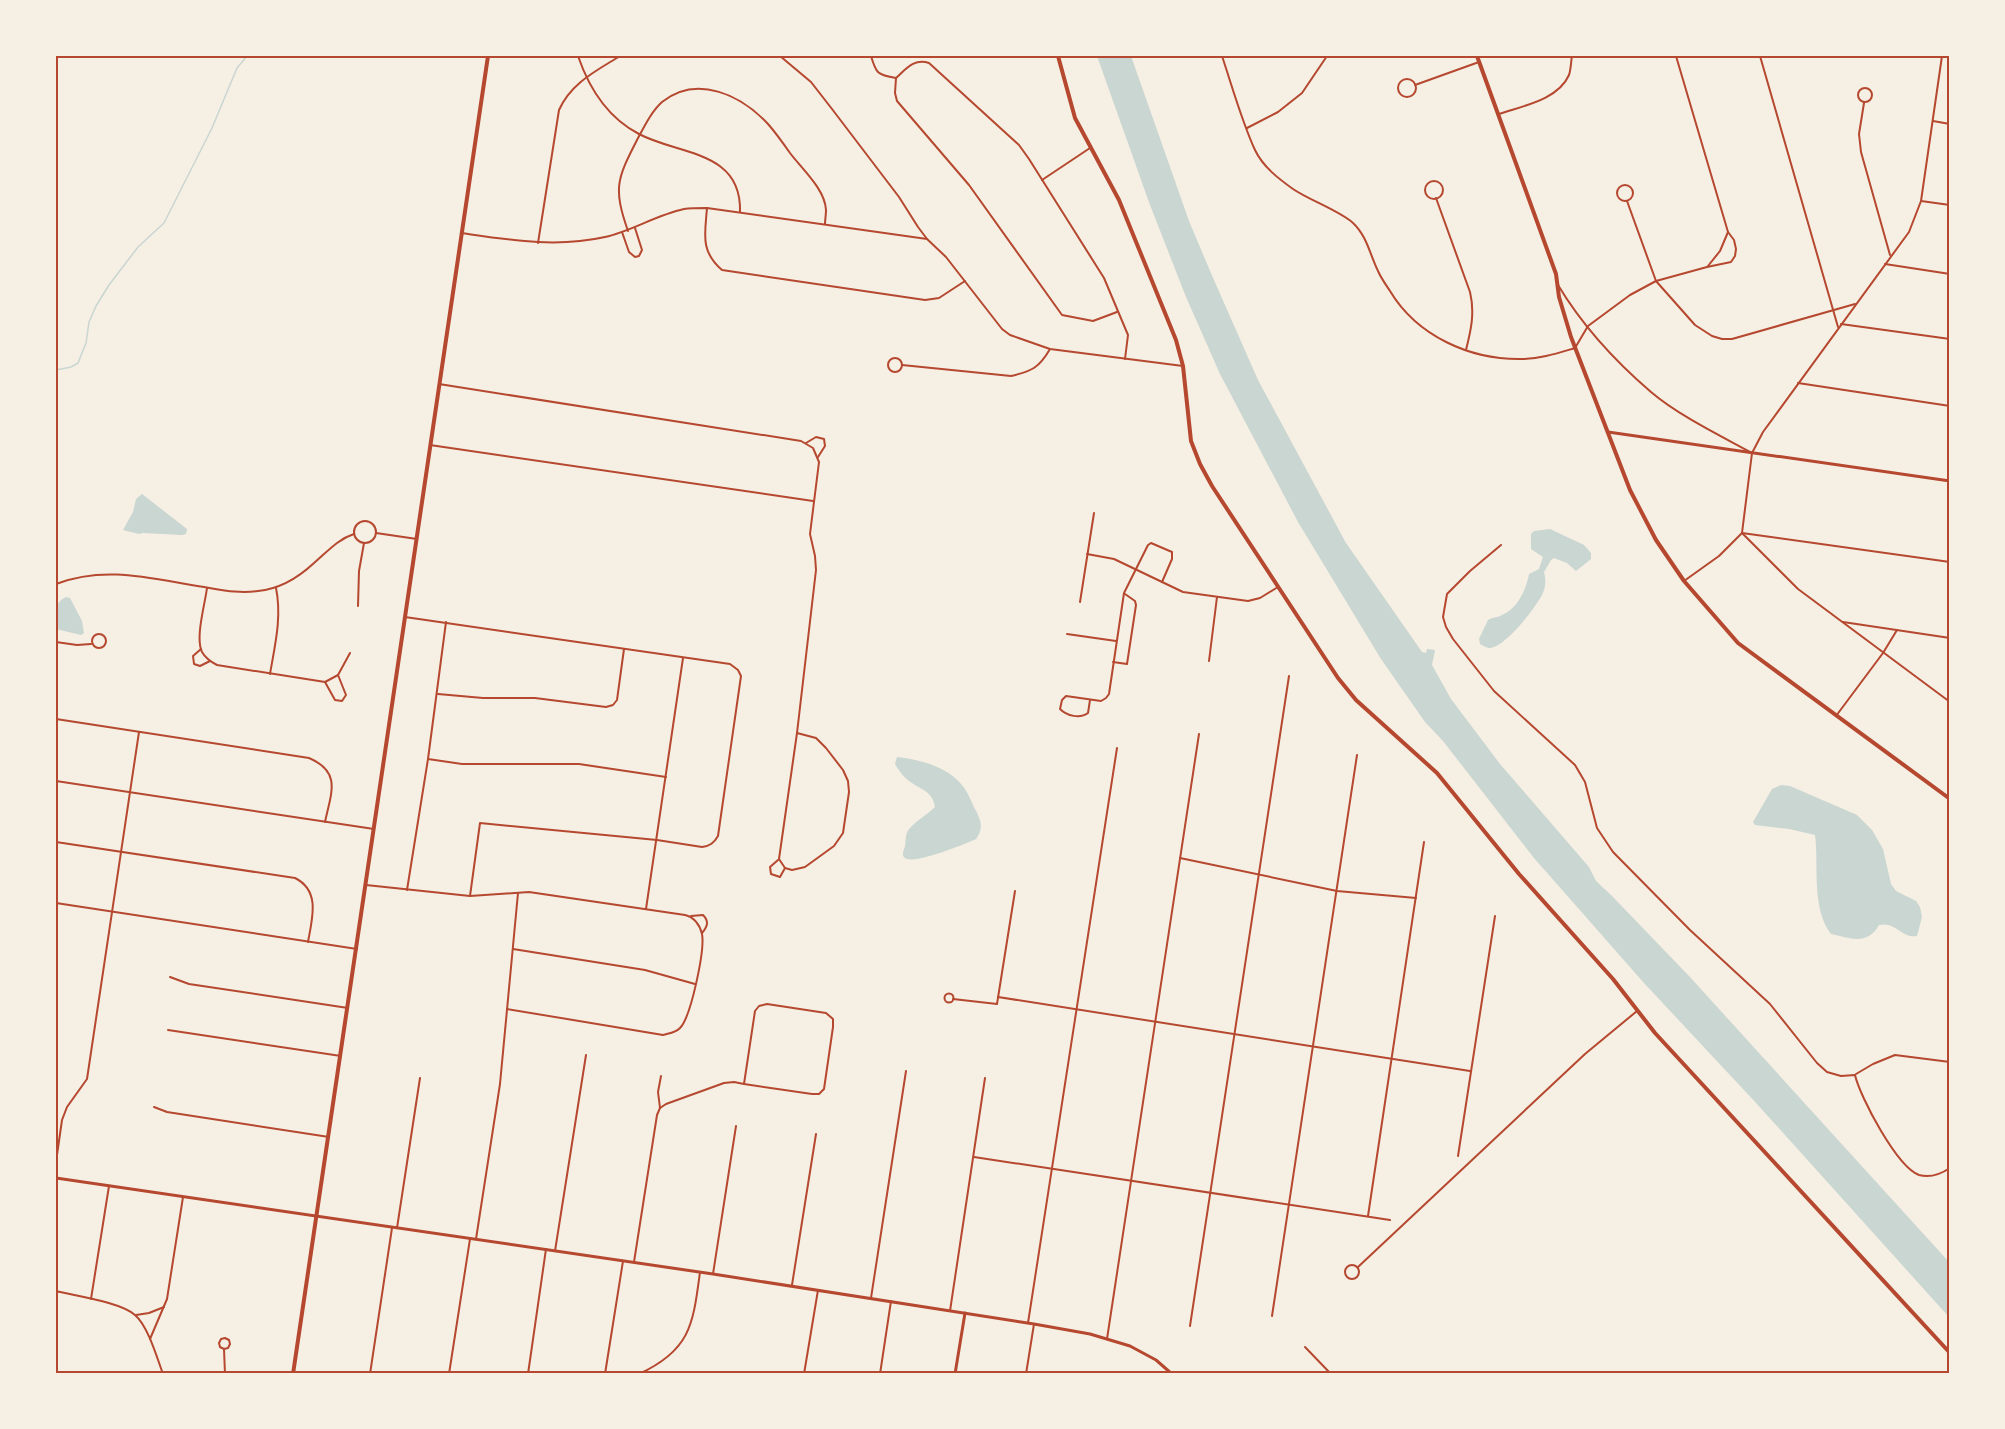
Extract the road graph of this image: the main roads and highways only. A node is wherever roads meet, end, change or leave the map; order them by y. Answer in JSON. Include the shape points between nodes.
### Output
{"nodes":[{"id":1,"x":488,"y":56,"type":"edge"},
{"id":2,"x":1058,"y":56,"type":"edge"},
{"id":3,"x":1477,"y":56,"type":"edge"},
{"id":4,"x":1950,"y":799,"type":"edge"},
{"id":5,"x":1950,"y":1353,"type":"edge"},
{"id":6,"x":293,"y":1374,"type":"edge"}],
"edges":[{"from":1,"to":6,"type":"main road"},
{"from":2,"to":5,"type":"main road","via":[[1072,110],[1123,209],[1174,333],[1183,366],[1190,434],[1200,464],[1350,693],[1437,773],[1661,1039]]},
{"from":3,"to":4,"type":"main road","via":[[1556,274],[1575,348],[1629,490],[1656,540],[1684,581],[1738,643]]}]}
